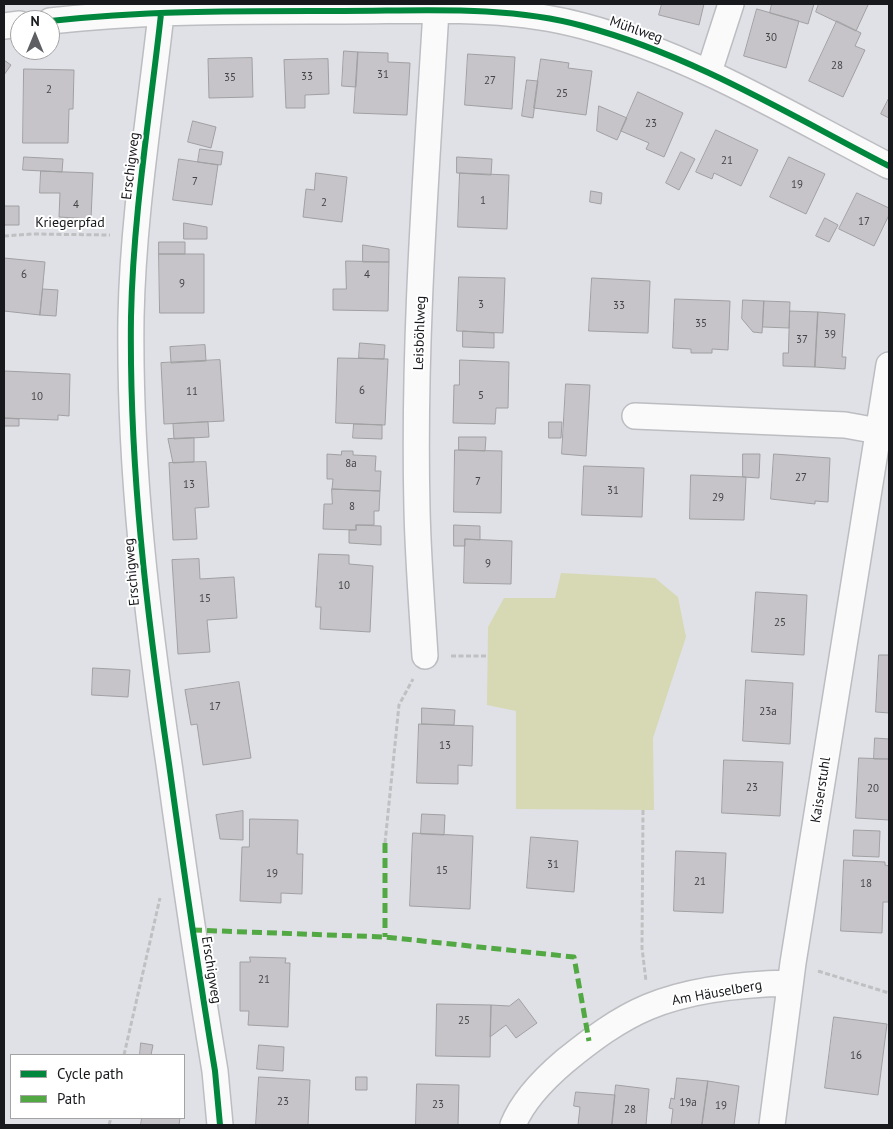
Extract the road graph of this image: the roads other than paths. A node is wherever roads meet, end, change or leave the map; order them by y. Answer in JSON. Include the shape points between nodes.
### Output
{"nodes":[{"id":1,"x":731,"y":4,"type":"edge"},
{"id":2,"x":207,"y":8,"type":"edge"},
{"id":3,"x":436,"y":11,"type":"junction"},
{"id":4,"x":162,"y":14,"type":"junction"},
{"id":5,"x":60,"y":20,"type":"edge"},
{"id":6,"x":709,"y":72,"type":"junction"},
{"id":7,"x":889,"y":166,"type":"edge"},
{"id":8,"x":889,"y":365,"type":"edge"},
{"id":9,"x":635,"y":416,"type":"dead end"},
{"id":10,"x":878,"y":431,"type":"junction"},
{"id":11,"x":882,"y":458,"type":"edge"},
{"id":12,"x":425,"y":656,"type":"road end"},
{"id":13,"x":792,"y":973,"type":"junction"},
{"id":14,"x":220,"y":1125,"type":"edge"},
{"id":15,"x":513,"y":1125,"type":"edge"},
{"id":16,"x":772,"y":1125,"type":"edge"}],
"edges":[{"from":1,"to":6,"type":"street"},
{"from":2,"to":3,"type":"street","name":"Mühlweg"},
{"from":2,"to":4,"type":"street","name":"Mühlweg"},
{"from":3,"to":6,"type":"street","name":"Mühlweg","via":[[543,17],[583,26]]},
{"from":3,"to":12,"type":"street","name":"Leisböhlweg","via":[[424,220],[417,438],[417,510]]},
{"from":4,"to":5,"type":"street","name":"Mühlweg"},
{"from":4,"to":14,"type":"street","name":"Erschigweg","via":[[136,235],[131,316],[132,401],[144,577]]},
{"from":6,"to":7,"type":"street","name":"Mühlweg"},
{"from":8,"to":10,"type":"street","name":"Kaiserstuhl"},
{"from":9,"to":10,"type":"street","via":[[845,425]]},
{"from":10,"to":11,"type":"street","name":"Kaiserstuhl"},
{"from":11,"to":13,"type":"street","name":"Kaiserstuhl"},
{"from":13,"to":15,"type":"street","name":"Am Häuselberg","via":[[762,984],[686,996],[649,1007],[616,1024],[553,1071],[530,1096]]},
{"from":13,"to":16,"type":"street","name":"Kaiserstuhl"}]}
